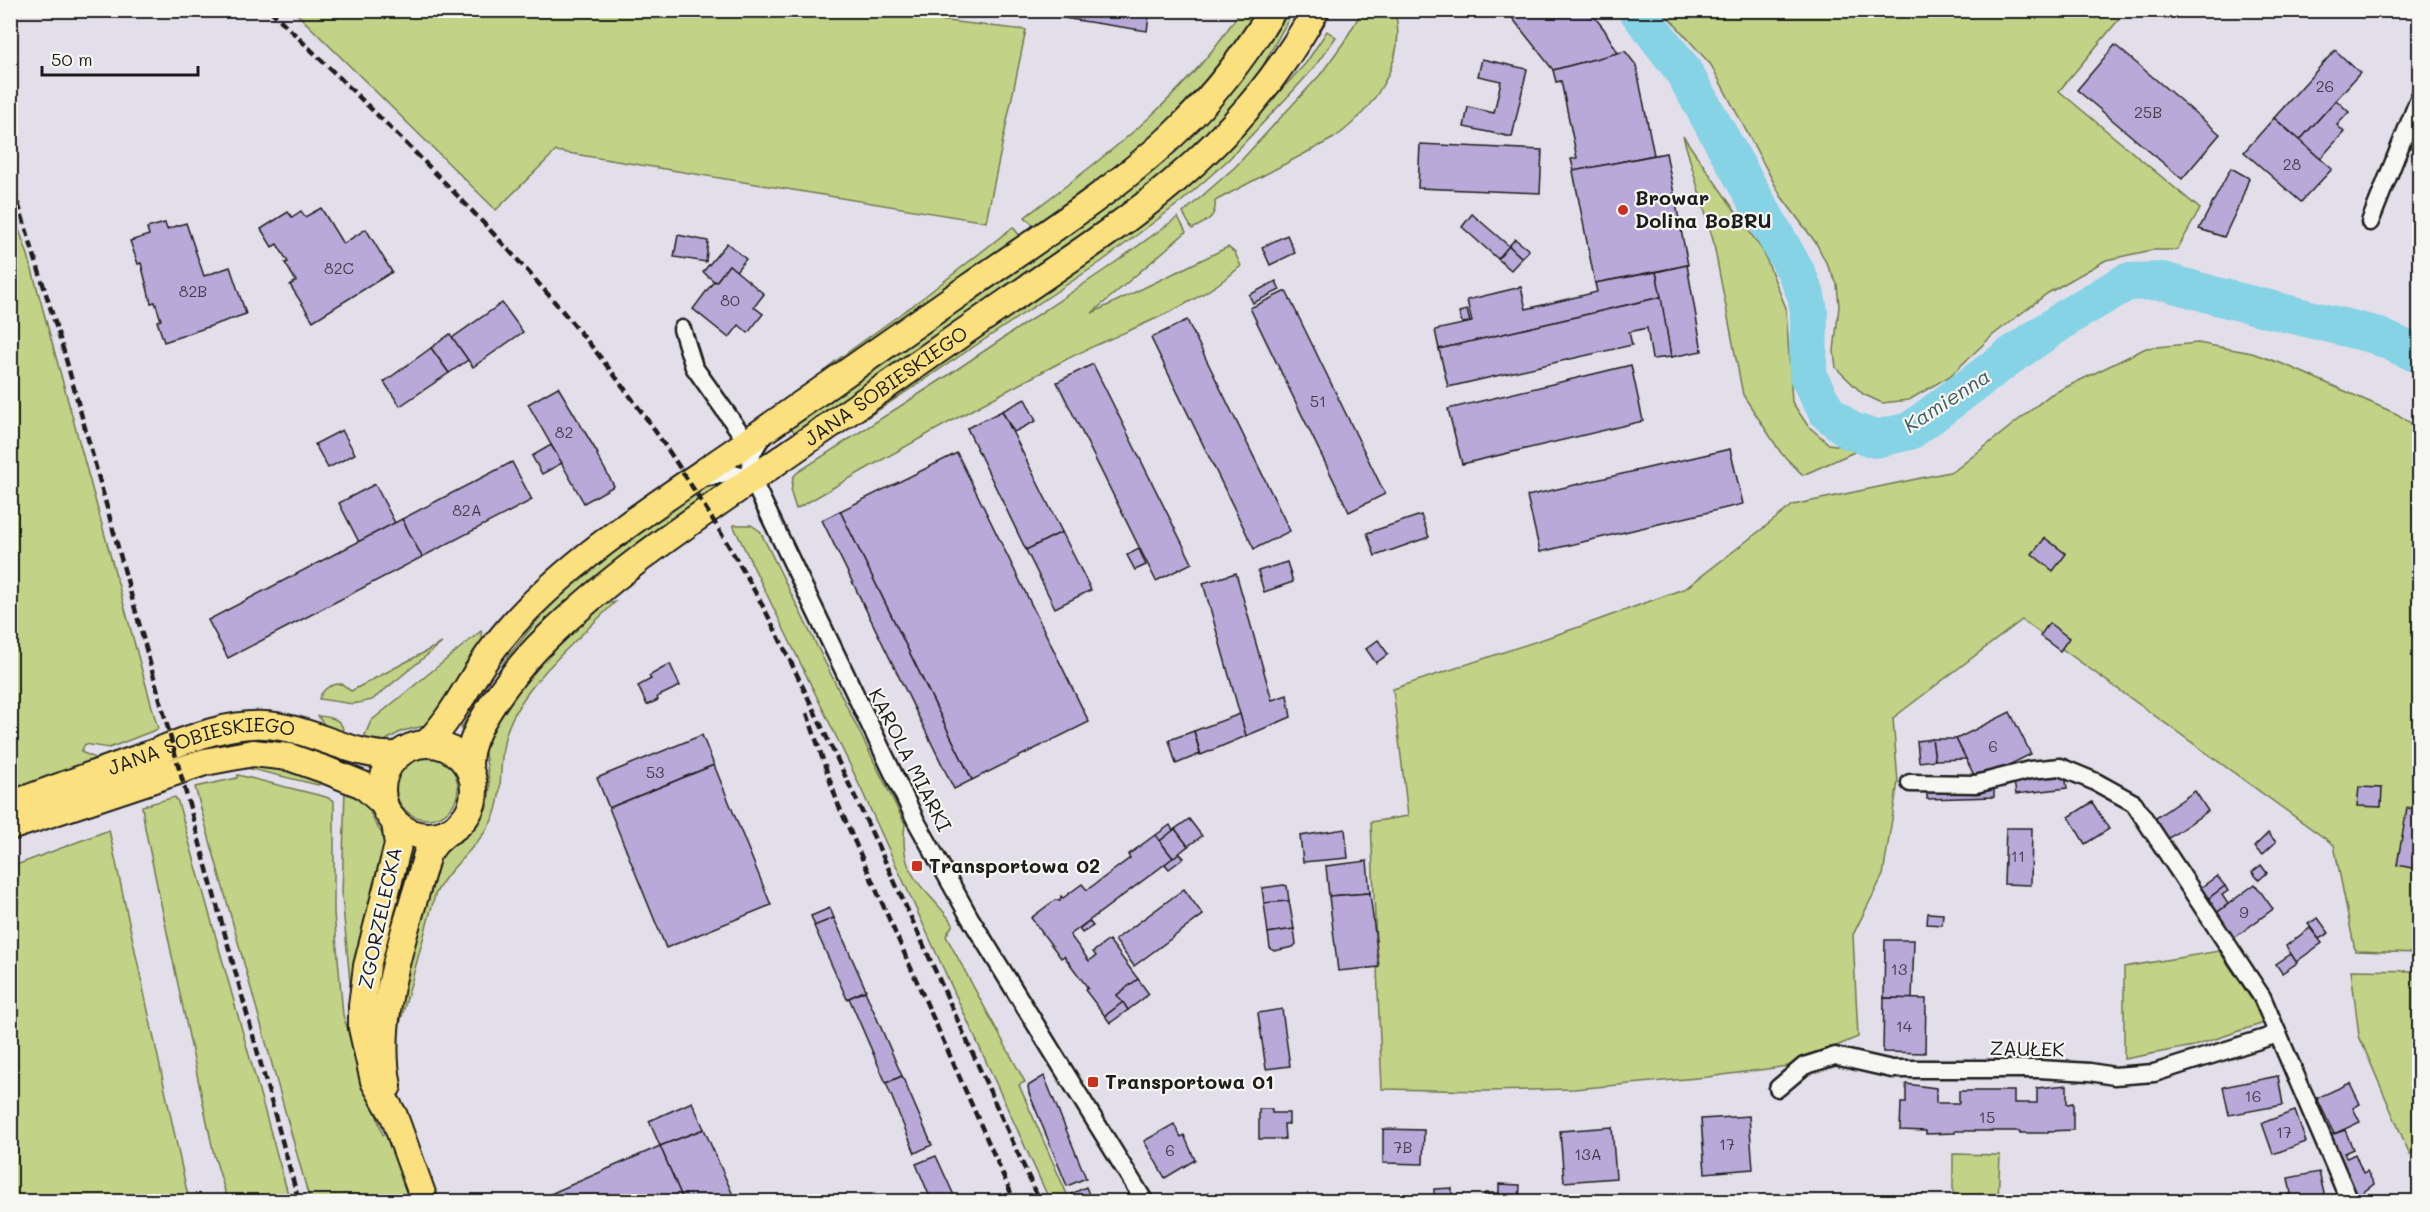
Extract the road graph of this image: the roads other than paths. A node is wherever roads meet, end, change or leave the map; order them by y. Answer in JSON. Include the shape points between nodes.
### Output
{"nodes":[{"id":1,"x":1273,"y":10,"type":"edge"},
{"id":2,"x":1316,"y":10,"type":"edge"},
{"id":3,"x":2420,"y":96,"type":"edge"},
{"id":4,"x":2370,"y":222,"type":"dead end"},
{"id":5,"x":682,"y":328,"type":"dead end"},
{"id":6,"x":779,"y":420,"type":"junction"},
{"id":7,"x":747,"y":442,"type":"junction"},
{"id":8,"x":752,"y":479,"type":"junction"},
{"id":9,"x":680,"y":489,"type":"junction"},
{"id":10,"x":427,"y":744,"type":"junction"},
{"id":11,"x":398,"y":755,"type":"junction"},
{"id":12,"x":469,"y":768,"type":"junction"},
{"id":13,"x":1910,"y":783,"type":"dead end"},
{"id":14,"x":10,"y":805,"type":"edge"},
{"id":15,"x":389,"y":813,"type":"junction"},
{"id":16,"x":10,"y":826,"type":"edge"},
{"id":17,"x":447,"y":832,"type":"junction"},
{"id":18,"x":2278,"y":1034,"type":"junction"},
{"id":19,"x":1778,"y":1088,"type":"dead end"},
{"id":20,"x":394,"y":1116,"type":"junction"},
{"id":21,"x":425,"y":1202,"type":"edge"},
{"id":22,"x":1145,"y":1202,"type":"edge"},
{"id":23,"x":2350,"y":1202,"type":"edge"}],
"edges":[{"from":1,"to":6,"type":"main road","name":"JANA SOBIESKIEGO","via":[[1244,56],[1213,94],[1150,156]]},
{"from":2,"to":8,"type":"main road","name":"JANA SOBIESKIEGO","via":[[1269,84],[1214,145],[1169,185],[1090,245]]},
{"from":3,"to":4,"type":"street"},
{"from":5,"to":7,"type":"street","via":[[694,367]]},
{"from":6,"to":7,"type":"main road","name":"JANA SOBIESKIEGO"},
{"from":6,"to":8,"type":"street","name":"KAROLA MIARKI","via":[[751,452],[748,462]]},
{"from":7,"to":9,"type":"main road","name":"JANA SOBIESKIEGO"},
{"from":8,"to":9,"type":"street","via":[[721,473]]},
{"from":8,"to":12,"type":"main road","name":"JANA SOBIESKIEGO","via":[[622,572],[546,638],[520,665],[483,722],[472,743]]},
{"from":8,"to":22,"type":"street","name":"KAROLA MIARKI","via":[[916,821],[970,918]]},
{"from":9,"to":10,"type":"main road","name":"JANA SOBIESKIEGO","via":[[590,553],[507,630]]},
{"from":10,"to":11,"type":"main road"},
{"from":10,"to":12,"type":"main road","via":[[444,746],[459,755]]},
{"from":11,"to":14,"type":"main road","name":"JANA SOBIESKIEGO","via":[[366,754],[294,729],[244,726],[197,737]]},
{"from":11,"to":15,"type":"main road","via":[[383,778],[382,791]]},
{"from":12,"to":17,"type":"main road","via":[[474,780],[472,805],[458,826]]},
{"from":13,"to":18,"type":"street","via":[[1976,784],[2030,770],[2060,767],[2134,803],[2262,997]]},
{"from":15,"to":16,"type":"main road","name":"JANA SOBIESKIEGO","via":[[363,785],[289,757],[253,753],[205,762]]},
{"from":15,"to":17,"type":"main road","via":[[414,834]]},
{"from":15,"to":20,"type":"main road","name":"ZGORZELECKA","via":[[398,845],[369,957],[362,1028],[374,1081]]},
{"from":17,"to":20,"type":"main road","name":"ZGORZELECKA","via":[[427,854],[386,1015],[384,1060]]},
{"from":18,"to":19,"type":"street","name":"ZAUŁEK","via":[[2133,1076],[2038,1069],[1892,1069],[1835,1056],[1804,1066]]},
{"from":18,"to":23,"type":"street"},
{"from":20,"to":21,"type":"main road","name":"ZGORZELECKA"}]}
